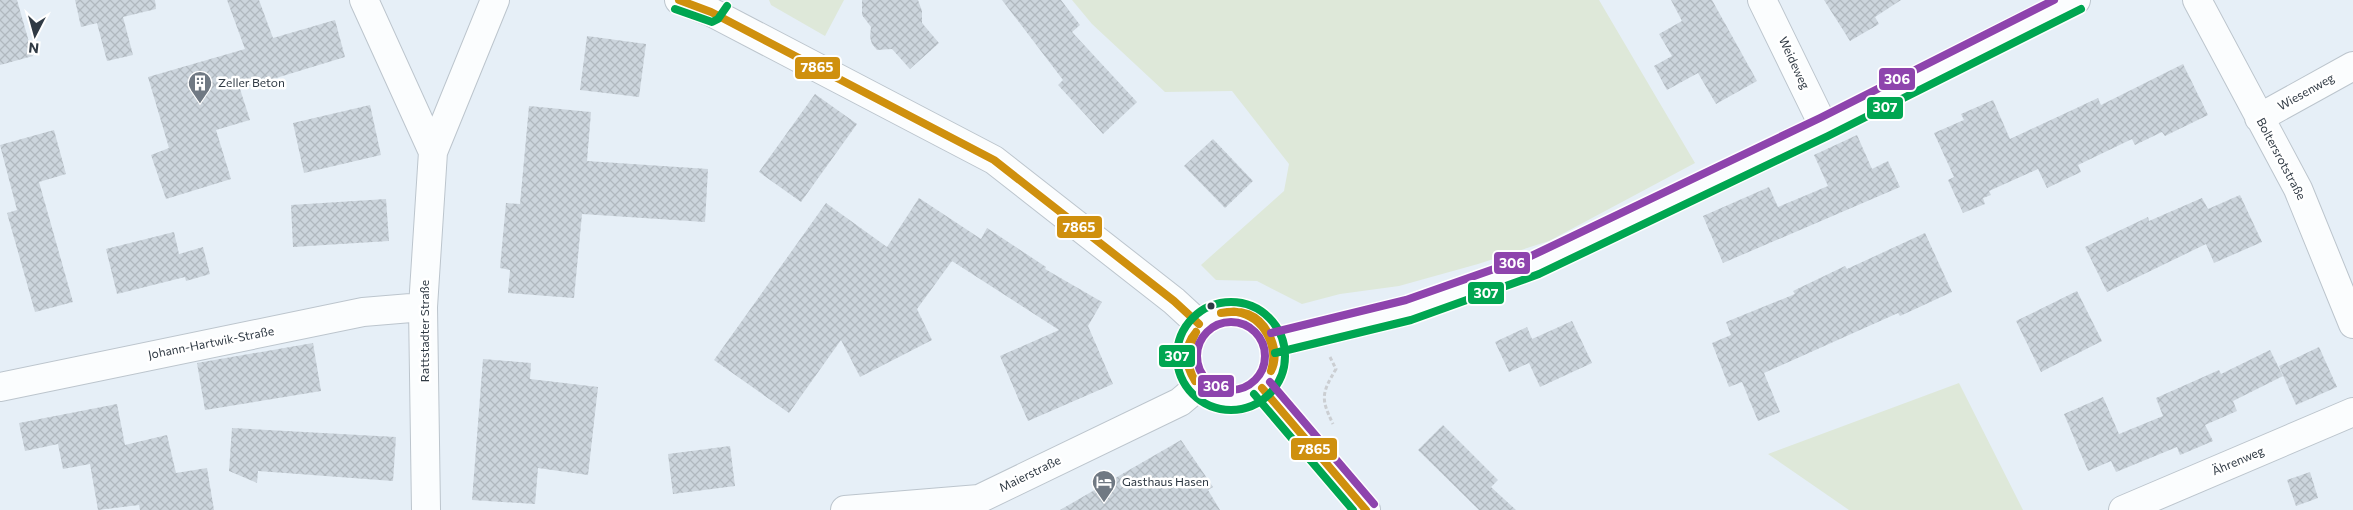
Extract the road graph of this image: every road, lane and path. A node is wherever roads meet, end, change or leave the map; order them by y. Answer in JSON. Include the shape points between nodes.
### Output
{"nodes":[{"id":1,"x":364,"y":0,"type":"edge"},
{"id":2,"x":495,"y":0,"type":"edge"},
{"id":3,"x":679,"y":0,"type":"edge"},
{"id":4,"x":1762,"y":0,"type":"edge"},
{"id":5,"x":2076,"y":0,"type":"edge"},
{"id":6,"x":2197,"y":0,"type":"edge"},
{"id":7,"x":715,"y":6,"type":"edge"},
{"id":8,"x":2353,"y":66,"type":"edge"},
{"id":9,"x":2259,"y":118,"type":"junction"},
{"id":10,"x":1824,"y":127,"type":"junction"},
{"id":11,"x":432,"y":152,"type":"junction"},
{"id":12,"x":423,"y":307,"type":"junction"},
{"id":13,"x":1199,"y":324,"type":"junction"},
{"id":14,"x":2353,"y":324,"type":"edge"},
{"id":15,"x":1317,"y":332,"type":"junction"},
{"id":16,"x":1273,"y":343,"type":"junction"},
{"id":17,"x":0,"y":386,"type":"edge"},
{"id":18,"x":1198,"y":386,"type":"junction"},
{"id":19,"x":1262,"y":388,"type":"junction"},
{"id":20,"x":2353,"y":412,"type":"edge"},
{"id":21,"x":1335,"y":429,"type":"dead end"},
{"id":22,"x":426,"y":510,"type":"edge"},
{"id":23,"x":845,"y":510,"type":"edge"},
{"id":24,"x":1366,"y":510,"type":"edge"},
{"id":25,"x":2124,"y":510,"type":"edge"}],
"edges":[{"from":1,"to":11,"type":"street","name":"Rattstadter Straße"},
{"from":2,"to":11,"type":"street","name":"Rattstadter Straße"},
{"from":3,"to":7,"type":"street"},
{"from":4,"to":10,"type":"street","name":"Weideweg"},
{"from":5,"to":10,"type":"street"},
{"from":6,"to":9,"type":"street","name":"Boltersrotstraße"},
{"from":7,"to":13,"type":"street","via":[[994,160],[1167,295]]},
{"from":8,"to":9,"type":"street","name":"Wiesenweg"},
{"from":9,"to":14,"type":"street","name":"Boltersrotstraße","via":[[2298,188]]},
{"from":10,"to":15,"type":"street","via":[[1535,265],[1409,310]]},
{"from":11,"to":12,"type":"street","name":"Rattstadter Straße"},
{"from":12,"to":17,"type":"street","name":"Johann-Hartwik-Straße","via":[[363,312]]},
{"from":12,"to":22,"type":"street","name":"Rattstadter Straße"},
{"from":13,"to":16,"type":"street","via":[[1215,314],[1233,311],[1250,316],[1265,327]]},
{"from":13,"to":18,"type":"street","via":[[1190,338],[1186,355],[1189,372]]},
{"from":15,"to":16,"type":"street"},
{"from":15,"to":21,"type":"path","via":[[1336,369],[1328,382],[1323,403]]},
{"from":16,"to":19,"type":"street","via":[[1275,359],[1271,375]]},
{"from":18,"to":19,"type":"street","via":[[1213,397],[1230,400],[1247,397]]},
{"from":18,"to":23,"type":"street","name":"Maierstraße","via":[[1180,402],[979,499]]},
{"from":19,"to":24,"type":"street"},
{"from":20,"to":25,"type":"street","name":"Ährenweg"}]}
